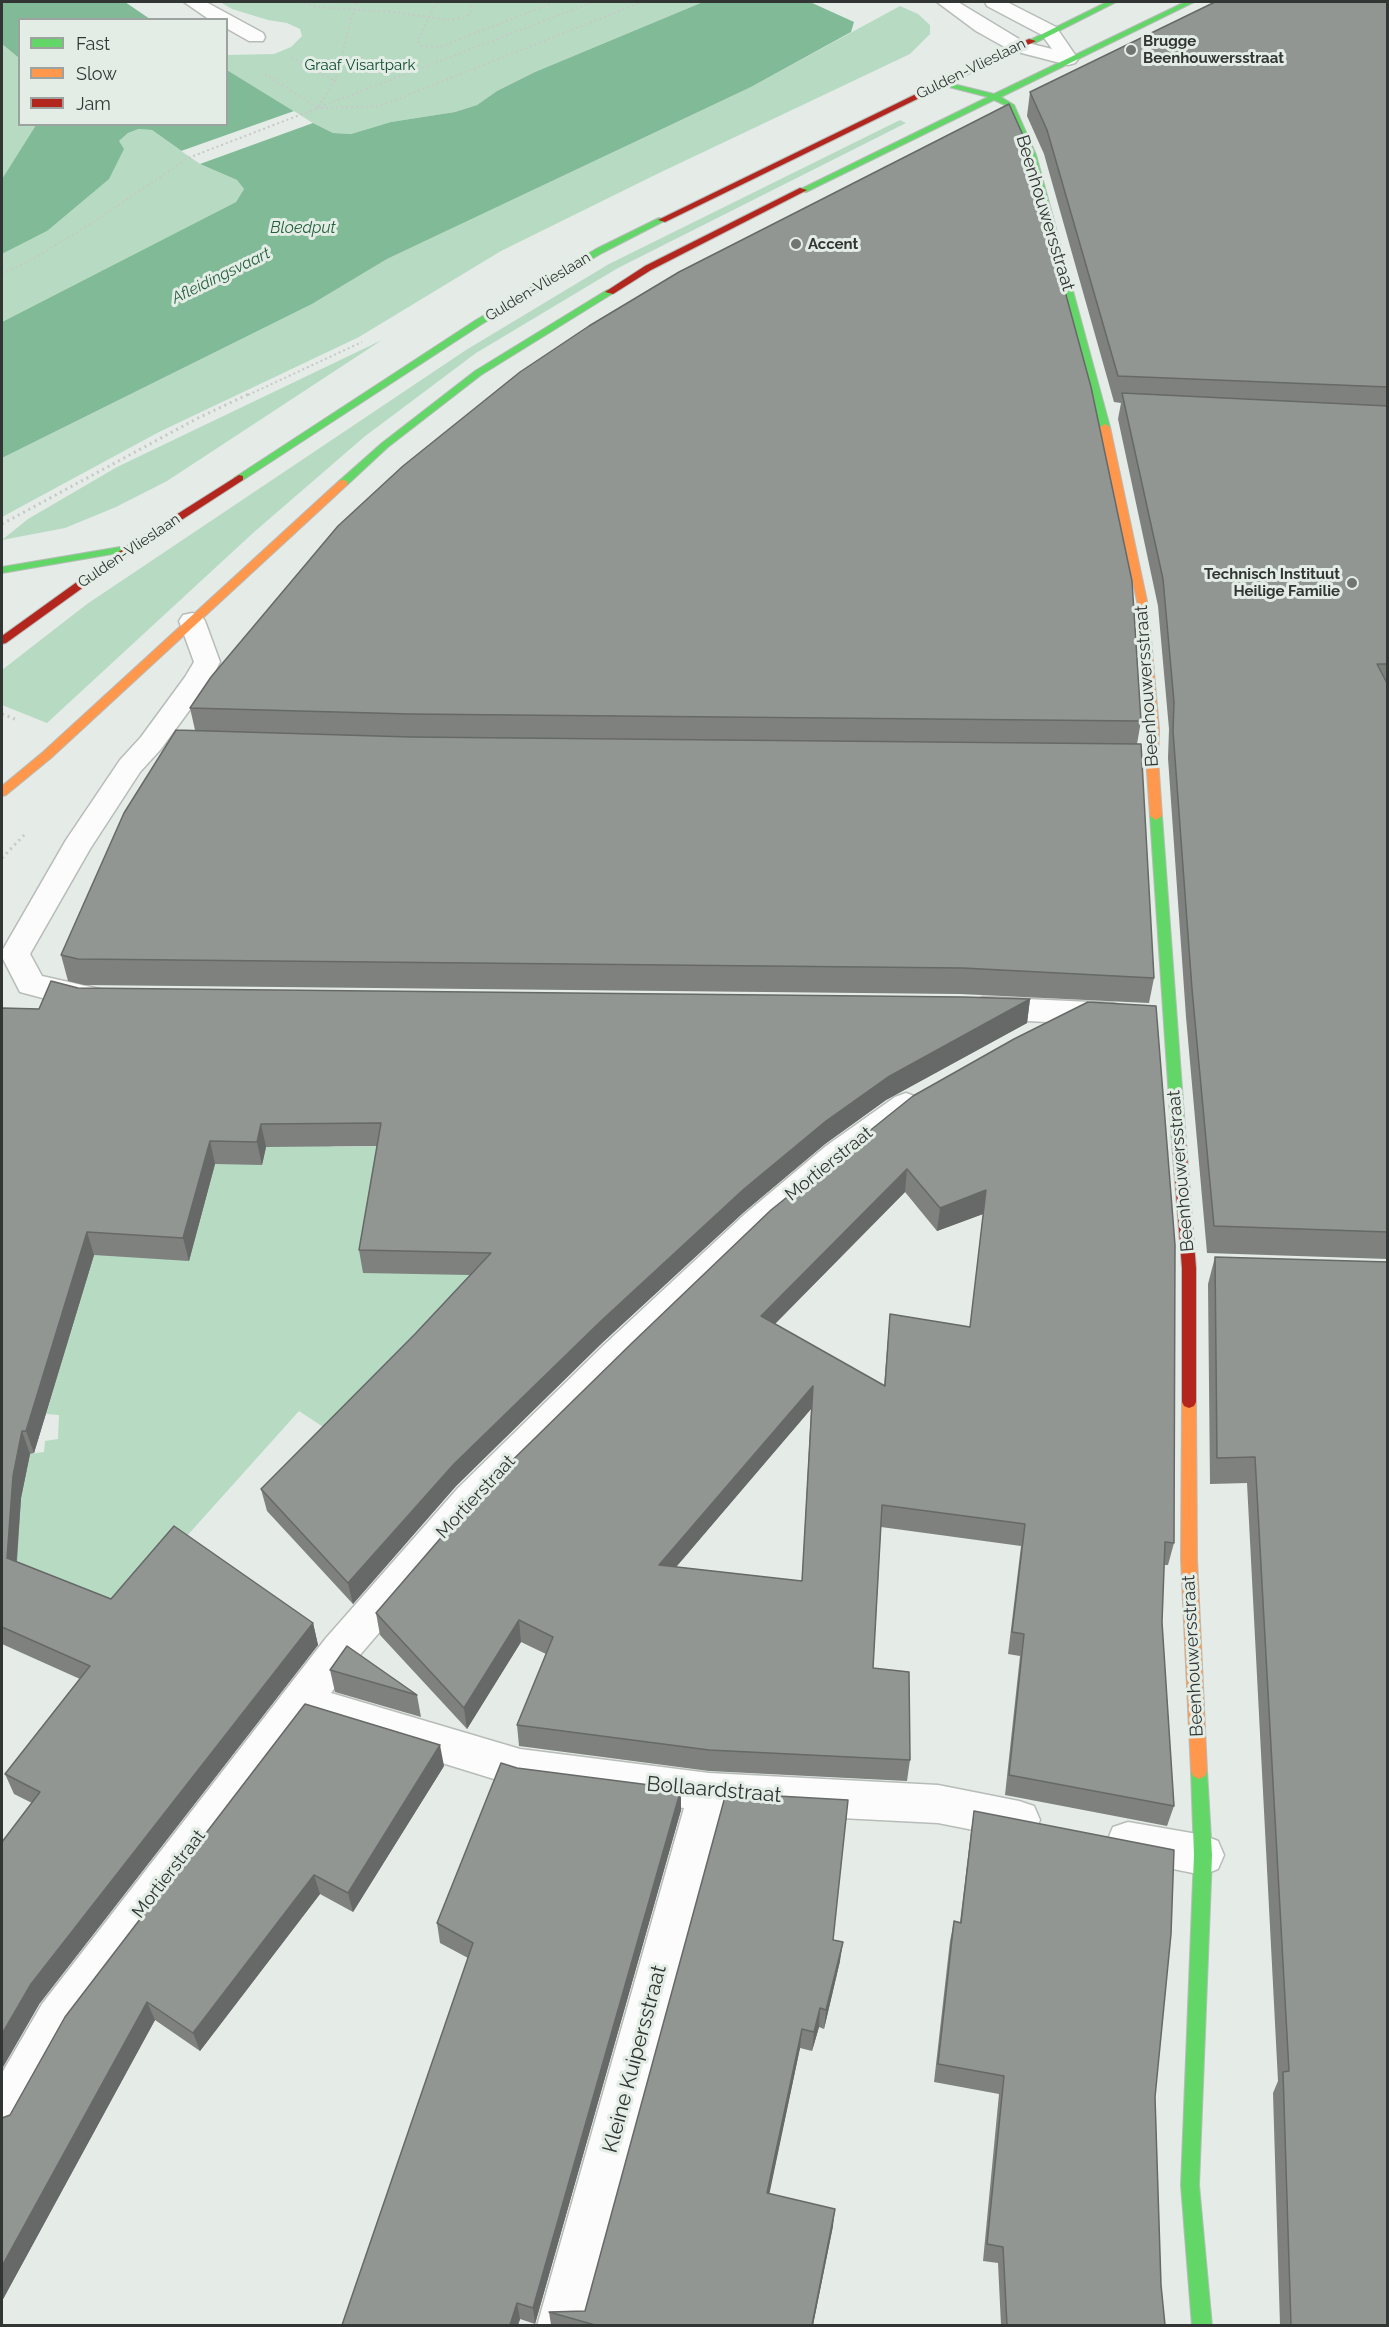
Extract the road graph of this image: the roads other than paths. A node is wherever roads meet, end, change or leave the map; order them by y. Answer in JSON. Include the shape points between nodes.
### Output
{"nodes":[{"id":1,"x":194,"y":2,"type":"edge"},
{"id":2,"x":946,"y":2,"type":"edge"},
{"id":3,"x":994,"y":2,"type":"edge"},
{"id":4,"x":1112,"y":2,"type":"edge"},
{"id":5,"x":1190,"y":2,"type":"edge"},
{"id":6,"x":222,"y":18,"type":"edge"},
{"id":7,"x":228,"y":21,"type":"edge"},
{"id":8,"x":1049,"y":31,"type":"junction"},
{"id":9,"x":256,"y":38,"type":"road end"},
{"id":10,"x":1017,"y":46,"type":"junction"},
{"id":11,"x":1068,"y":59,"type":"junction"},
{"id":12,"x":944,"y":83,"type":"junction"},
{"id":13,"x":992,"y":96,"type":"junction"},
{"id":14,"x":131,"y":548,"type":"junction"},
{"id":15,"x":2,"y":570,"type":"edge"},
{"id":16,"x":192,"y":621,"type":"junction"},
{"id":17,"x":2,"y":641,"type":"edge"},
{"id":18,"x":151,"y":743,"type":"junction"},
{"id":19,"x":187,"y":744,"type":"edge"},
{"id":20,"x":2,"y":792,"type":"edge"},
{"id":21,"x":119,"y":998,"type":"edge"},
{"id":22,"x":960,"y":1007,"type":"edge"},
{"id":23,"x":1080,"y":1012,"type":"junction"},
{"id":24,"x":1150,"y":1016,"type":"junction"},
{"id":25,"x":1019,"y":1043,"type":"edge"},
{"id":26,"x":938,"y":1087,"type":"edge"},
{"id":27,"x":1189,"y":1268,"type":"junction"},
{"id":28,"x":1224,"y":1269,"type":"edge"},
{"id":29,"x":302,"y":1702,"type":"junction"},
{"id":30,"x":709,"y":1792,"type":"junction"},
{"id":31,"x":1203,"y":1856,"type":"junction"},
{"id":32,"x":2,"y":2115,"type":"edge"},
{"id":33,"x":561,"y":2325,"type":"edge"},
{"id":34,"x":1202,"y":2325,"type":"edge"}],
"edges":[{"from":1,"to":6,"type":"street"},
{"from":2,"to":10,"type":"street"},
{"from":3,"to":8,"type":"street"},
{"from":4,"to":8,"type":"main road","name":"Gulden-Vlieslaan"},
{"from":5,"to":11,"type":"main road","name":"Gulden-Vlieslaan"},
{"from":7,"to":9,"type":"street"},
{"from":8,"to":10,"type":"main road","name":"Gulden-Vlieslaan"},
{"from":8,"to":11,"type":"street"},
{"from":10,"to":11,"type":"street"},
{"from":10,"to":12,"type":"main road","name":"Gulden-Vlieslaan"},
{"from":11,"to":13,"type":"main road","name":"Gulden-Vlieslaan"},
{"from":12,"to":13,"type":"main road","name":"Beenhouwersstraat"},
{"from":12,"to":14,"type":"main road","name":"Gulden-Vlieslaan","via":[[599,251],[479,322]]},
{"from":13,"to":16,"type":"main road","name":"Gulden-Vlieslaan","via":[[648,268],[478,373],[385,445]]},
{"from":13,"to":24,"type":"main road","name":"Beenhouwersstraat","via":[[1010,105],[1032,156],[1114,411],[1143,606],[1153,729],[1140,758]]},
{"from":14,"to":15,"type":"main road"},
{"from":14,"to":17,"type":"main road","name":"Gulden-Vlieslaan"},
{"from":16,"to":18,"type":"street","via":[[207,662]]},
{"from":16,"to":20,"type":"main road","name":"Gulden-Vlieslaan"},
{"from":18,"to":19,"type":"street"},
{"from":18,"to":21,"type":"street","via":[[130,766],[76,847],[15,954],[31,984],[84,998]]},
{"from":22,"to":23,"type":"street"},
{"from":23,"to":24,"type":"street"},
{"from":23,"to":25,"type":"street"},
{"from":24,"to":27,"type":"main road","name":"Beenhouwersstraat"},
{"from":26,"to":29,"type":"street","name":"Mortierstraat","via":[[898,1110],[838,1155],[757,1223],[617,1355],[471,1499],[340,1650]]},
{"from":27,"to":28,"type":"street"},
{"from":27,"to":31,"type":"main road","name":"Beenhouwersstraat","via":[[1189,1559]]},
{"from":29,"to":30,"type":"street","name":"Bollaardstraat","via":[[520,1768]]},
{"from":29,"to":32,"type":"street","name":"Mortierstraat","via":[[57,2019]]},
{"from":30,"to":31,"type":"street","name":"Bollaardstraat","via":[[938,1804]]},
{"from":30,"to":33,"type":"street","name":"Kleine Kuipersstraat"},
{"from":31,"to":34,"type":"main road","name":"Beenhouwersstraat","via":[[1190,2186]]}]}
